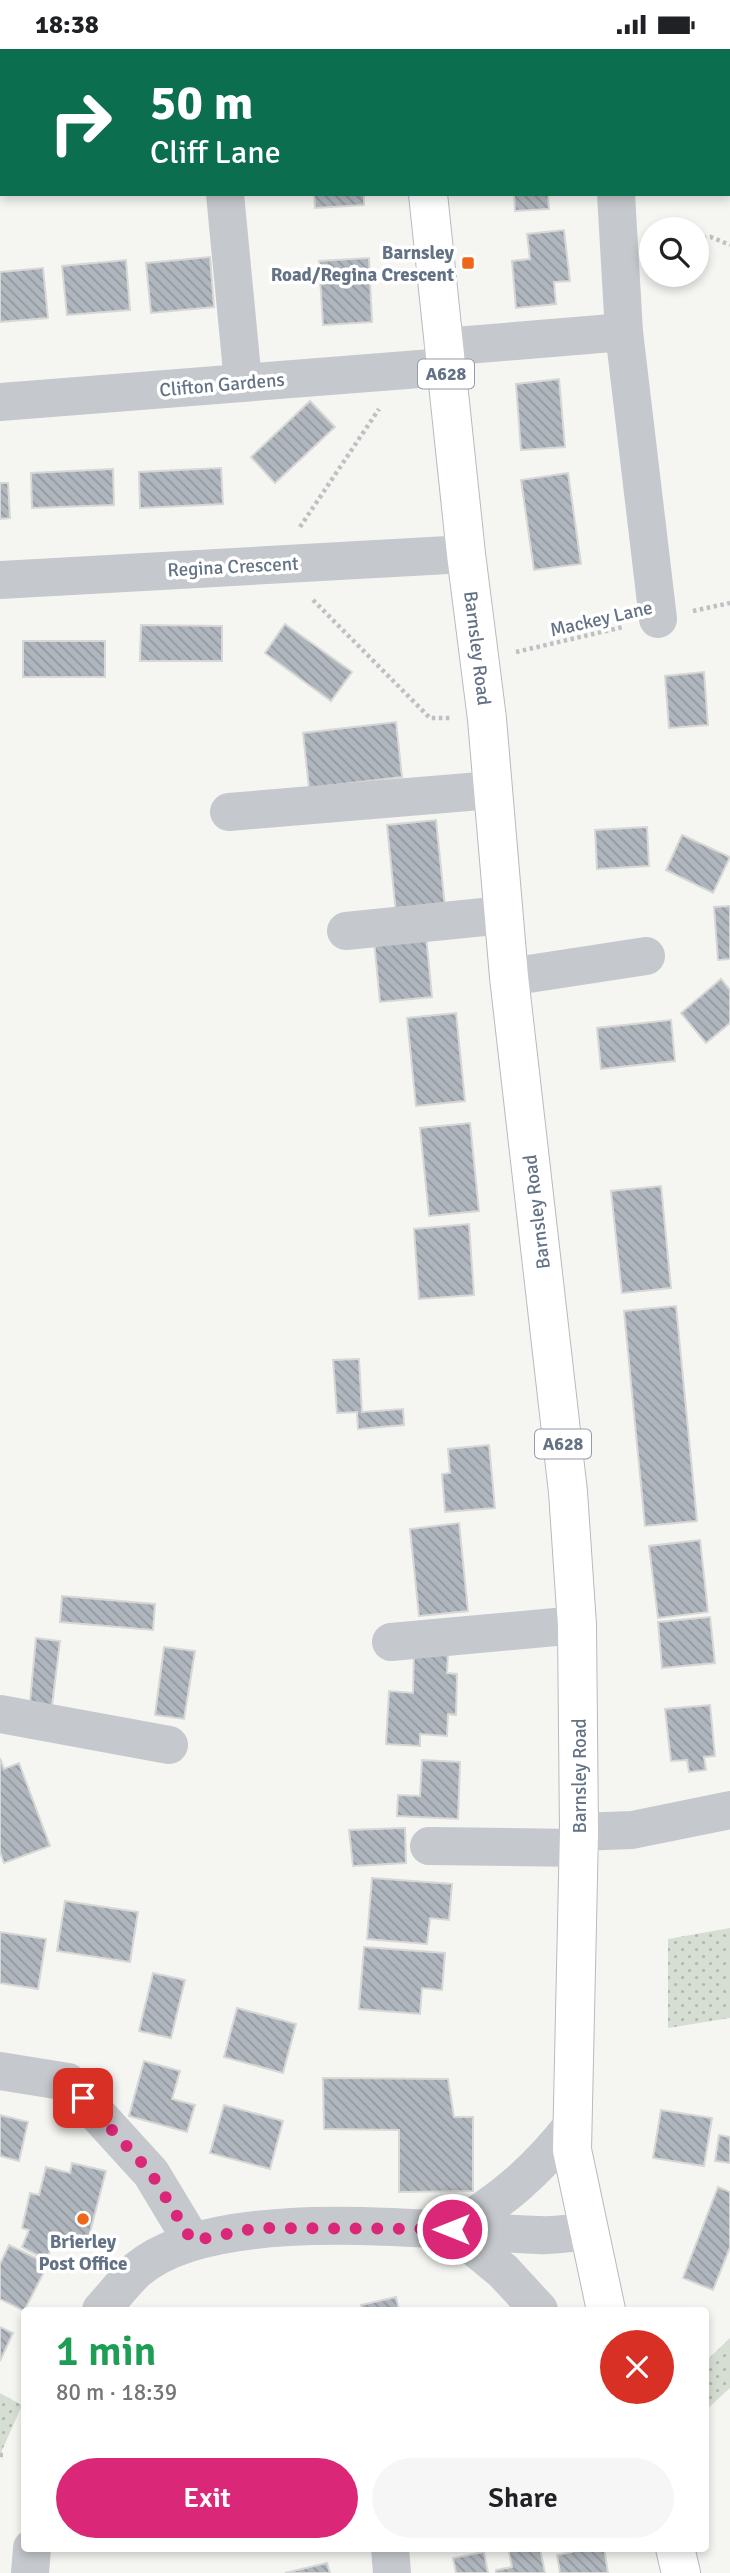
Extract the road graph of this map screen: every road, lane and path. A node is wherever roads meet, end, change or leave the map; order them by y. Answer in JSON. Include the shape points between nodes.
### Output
{"nodes":[{"id":1,"x":225,"y":196,"type":"edge"},
{"id":2,"x":428,"y":196,"type":"edge"},
{"id":3,"x":616,"y":196,"type":"edge"},
{"id":4,"x":709,"y":237,"type":"edge"},
{"id":5,"x":730,"y":245,"type":"edge"},
{"id":6,"x":624,"y":332,"type":"junction"},
{"id":7,"x":444,"y":357,"type":"junction"},
{"id":8,"x":243,"y":381,"type":"junction"},
{"id":9,"x":0,"y":402,"type":"edge"},
{"id":10,"x":466,"y":554,"type":"junction"},
{"id":11,"x":0,"y":580,"type":"edge"},
{"id":12,"x":730,"y":603,"type":"edge"},
{"id":13,"x":659,"y":619,"type":"junction"},
{"id":14,"x":479,"y":660,"type":"junction"},
{"id":15,"x":492,"y":790,"type":"junction"},
{"id":16,"x":229,"y":812,"type":"dead end"},
{"id":17,"x":503,"y":915,"type":"junction"},
{"id":18,"x":346,"y":931,"type":"dead end"},
{"id":19,"x":646,"y":956,"type":"dead end"},
{"id":20,"x":509,"y":977,"type":"junction"},
{"id":21,"x":577,"y":1625,"type":"junction"},
{"id":22,"x":391,"y":1642,"type":"dead end"},
{"id":23,"x":0,"y":1714,"type":"edge"},
{"id":24,"x":169,"y":1745,"type":"dead end"},
{"id":25,"x":730,"y":1810,"type":"edge"},
{"id":26,"x":579,"y":1840,"type":"junction"},
{"id":27,"x":429,"y":1846,"type":"dead end"},
{"id":28,"x":0,"y":2071,"type":"edge"},
{"id":29,"x":572,"y":2126,"type":"junction"},
{"id":30,"x":452,"y":2229,"type":"junction"},
{"id":31,"x":587,"y":2231,"type":"junction"},
{"id":32,"x":192,"y":2241,"type":"junction"},
{"id":33,"x":105,"y":2307,"type":"edge"},
{"id":34,"x":536,"y":2307,"type":"edge"},
{"id":35,"x":605,"y":2307,"type":"edge"},
{"id":36,"x":32,"y":2552,"type":"edge"},
{"id":37,"x":390,"y":2552,"type":"edge"},
{"id":38,"x":676,"y":2552,"type":"edge"},
{"id":39,"x":30,"y":2573,"type":"edge"},
{"id":40,"x":392,"y":2573,"type":"edge"},
{"id":41,"x":681,"y":2573,"type":"edge"}],
"edges":[{"from":1,"to":8,"type":"street"},
{"from":2,"to":7,"type":"highway","name":"Barnsley Road","number":"A628"},
{"from":3,"to":6,"type":"street"},
{"from":4,"to":5,"type":"path"},
{"from":6,"to":7,"type":"street","name":"Clifton Gardens"},
{"from":6,"to":13,"type":"street"},
{"from":7,"to":8,"type":"street","name":"Clifton Gardens"},
{"from":7,"to":10,"type":"highway","name":"Barnsley Road","number":"A628"},
{"from":8,"to":9,"type":"street","name":"Clifton Gardens"},
{"from":10,"to":11,"type":"street","name":"Regina Crescent"},
{"from":10,"to":14,"type":"highway","name":"Barnsley Road","number":"A628"},
{"from":12,"to":13,"type":"path","name":"Mackey Lane"},
{"from":13,"to":14,"type":"path","name":"Mackey Lane"},
{"from":14,"to":15,"type":"highway","name":"Barnsley Road","number":"A628"},
{"from":15,"to":16,"type":"street"},
{"from":15,"to":17,"type":"highway","name":"Barnsley Road","number":"A628"},
{"from":17,"to":18,"type":"street"},
{"from":17,"to":20,"type":"highway","name":"Barnsley Road","number":"A628"},
{"from":19,"to":20,"type":"street"},
{"from":20,"to":21,"type":"highway","name":"Barnsley Road","number":"A628","via":[[568,1492]]},
{"from":21,"to":22,"type":"street"},
{"from":21,"to":26,"type":"highway","name":"Barnsley Road","number":"A628"},
{"from":23,"to":24,"type":"street"},
{"from":25,"to":26,"type":"street"},
{"from":26,"to":27,"type":"street"},
{"from":26,"to":29,"type":"highway","name":"Barnsley Road","number":"A628"},
{"from":28,"to":32,"type":"street","via":[[68,2082],[151,2173]]},
{"from":29,"to":30,"type":"street","via":[[541,2165],[484,2212]]},
{"from":29,"to":31,"type":"highway","name":"Barnsley Road","number":"A628"},
{"from":30,"to":31,"type":"street","via":[[542,2236]]},
{"from":30,"to":32,"type":"street","via":[[257,2228]]},
{"from":30,"to":34,"type":"street","via":[[503,2271]]},
{"from":31,"to":35,"type":"highway","number":"A628"},
{"from":32,"to":33,"type":"street","via":[[138,2269]]},
{"from":36,"to":39,"type":"street"},
{"from":37,"to":40,"type":"street"},
{"from":38,"to":41,"type":"highway"}]}
